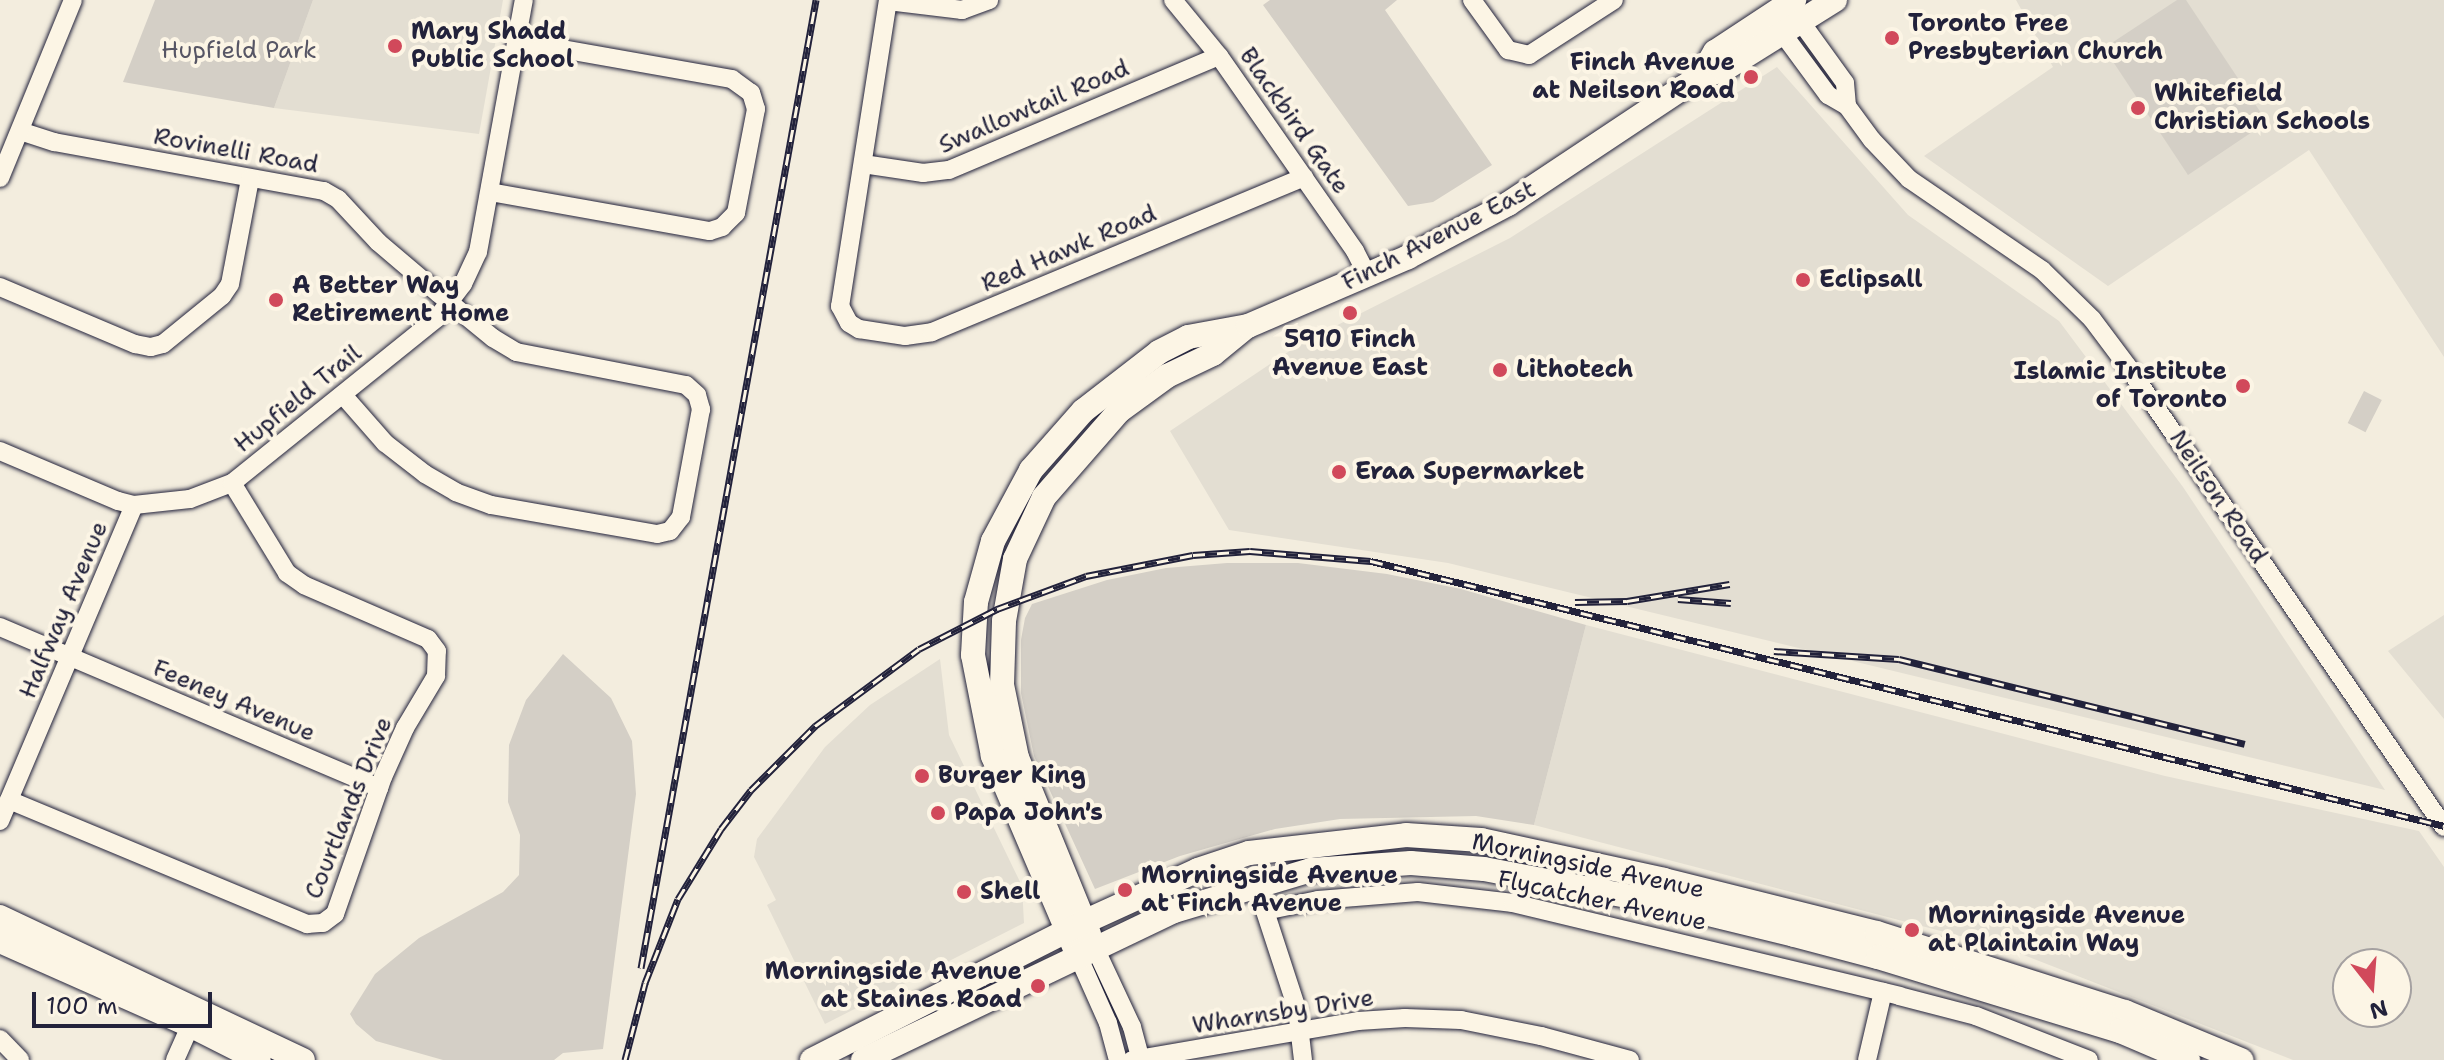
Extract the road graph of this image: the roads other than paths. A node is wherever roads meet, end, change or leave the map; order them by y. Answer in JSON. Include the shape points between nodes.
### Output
{"nodes":[{"id":1,"x":524,"y":0,"type":"edge"},
{"id":2,"x":989,"y":0,"type":"edge"},
{"id":3,"x":1173,"y":0,"type":"edge"},
{"id":4,"x":1472,"y":0,"type":"edge"},
{"id":5,"x":1614,"y":0,"type":"edge"},
{"id":6,"x":1835,"y":0,"type":"edge"},
{"id":7,"x":70,"y":1,"type":"edge"},
{"id":8,"x":888,"y":1,"type":"edge"},
{"id":9,"x":1783,"y":11,"type":"edge"},
{"id":10,"x":516,"y":41,"type":"junction"},
{"id":11,"x":1219,"y":56,"type":"junction"},
{"id":12,"x":20,"y":131,"type":"junction"},
{"id":13,"x":863,"y":164,"type":"junction"},
{"id":14,"x":1304,"y":177,"type":"junction"},
{"id":15,"x":0,"y":178,"type":"edge"},
{"id":16,"x":250,"y":179,"type":"junction"},
{"id":17,"x":490,"y":192,"type":"junction"},
{"id":18,"x":1367,"y":275,"type":"junction"},
{"id":19,"x":0,"y":287,"type":"edge"},
{"id":20,"x":451,"y":302,"type":"junction"},
{"id":21,"x":343,"y":395,"type":"junction"},
{"id":22,"x":0,"y":451,"type":"edge"},
{"id":23,"x":232,"y":483,"type":"junction"},
{"id":24,"x":134,"y":505,"type":"junction"},
{"id":25,"x":0,"y":627,"type":"edge"},
{"id":26,"x":70,"y":658,"type":"junction"},
{"id":27,"x":379,"y":788,"type":"junction"},
{"id":28,"x":9,"y":800,"type":"junction"},
{"id":29,"x":0,"y":821,"type":"edge"},
{"id":30,"x":2444,"y":827,"type":"edge"},
{"id":31,"x":1406,"y":835,"type":"junction"},
{"id":32,"x":1411,"y":863,"type":"junction"},
{"id":33,"x":0,"y":917,"type":"edge"},
{"id":34,"x":1076,"y":927,"type":"junction"},
{"id":35,"x":0,"y":941,"type":"edge"},
{"id":36,"x":1088,"y":954,"type":"junction"},
{"id":37,"x":1883,"y":992,"type":"junction"},
{"id":38,"x":194,"y":1018,"type":"junction"},
{"id":39,"x":1301,"y":1032,"type":"junction"},
{"id":40,"x":0,"y":1039,"type":"edge"},
{"id":41,"x":1620,"y":1059,"type":"edge"},
{"id":42,"x":20,"y":1060,"type":"edge"},
{"id":43,"x":175,"y":1060,"type":"edge"},
{"id":44,"x":259,"y":1060,"type":"edge"},
{"id":45,"x":303,"y":1060,"type":"edge"},
{"id":46,"x":812,"y":1060,"type":"edge"},
{"id":47,"x":863,"y":1060,"type":"edge"},
{"id":48,"x":1118,"y":1060,"type":"edge"},
{"id":49,"x":1138,"y":1060,"type":"edge"},
{"id":50,"x":1303,"y":1060,"type":"edge"},
{"id":51,"x":1867,"y":1060,"type":"edge"},
{"id":52,"x":2089,"y":1060,"type":"edge"},
{"id":53,"x":2188,"y":1060,"type":"edge"},
{"id":54,"x":2241,"y":1060,"type":"edge"}],
"edges":[{"from":1,"to":10,"type":"street","name":"Hupfield Trail"},
{"from":2,"to":8,"type":"street","via":[[962,10]]},
{"from":3,"to":11,"type":"street","name":"Blackbird Gate"},
{"from":4,"to":5,"type":"street","via":[[1508,50],[1529,55]]},
{"from":6,"to":9,"type":"main road","name":"Finch Avenue East"},
{"from":7,"to":12,"type":"street"},
{"from":8,"to":13,"type":"street"},
{"from":9,"to":18,"type":"main road","name":"Finch Avenue East","via":[[1723,70],[1701,76],[1508,204]]},
{"from":9,"to":30,"type":"street","name":"Neilson Road","via":[[1828,95],[1847,106],[1909,179],[2042,270],[2092,319]]},
{"from":10,"to":17,"type":"street","name":"Hupfield Trail"},
{"from":10,"to":17,"type":"street","via":[[732,79],[751,93],[756,109],[736,213],[710,231]]},
{"from":11,"to":13,"type":"street","name":"Swallowtail Road","via":[[949,170],[923,173]]},
{"from":11,"to":14,"type":"street","name":"Blackbird Gate"},
{"from":12,"to":15,"type":"street"},
{"from":12,"to":16,"type":"street","name":"Rovinelli Road"},
{"from":13,"to":14,"type":"street","name":"Red Hawk Road","via":[[840,306],[859,329],[905,336],[932,332]]},
{"from":14,"to":18,"type":"street","name":"Blackbird Gate"},
{"from":16,"to":19,"type":"street","via":[[230,284],[163,344],[135,344]]},
{"from":16,"to":20,"type":"street","name":"Rovinelli Road","via":[[324,191],[338,199],[378,242]]},
{"from":17,"to":20,"type":"street","name":"Hupfield Trail","via":[[472,270]]},
{"from":18,"to":34,"type":"main road","name":"Finch Avenue East","via":[[1248,326],[1188,337],[1106,389],[1031,470],[993,541],[976,602],[973,655],[981,706],[993,756]]},
{"from":20,"to":21,"type":"street","name":"Hupfield Trail"},
{"from":20,"to":21,"type":"street","name":"Rovinelli Road","via":[[516,352],[681,383],[693,391],[701,409],[681,517],[670,531],[646,533],[522,511],[456,492],[385,443]]},
{"from":21,"to":23,"type":"street","name":"Hupfield Trail"},
{"from":22,"to":24,"type":"street","name":"Hupfield Trail"},
{"from":23,"to":24,"type":"street","name":"Hupfield Trail","via":[[190,499]]},
{"from":23,"to":27,"type":"street","name":"Courtlands Drive","via":[[287,573],[428,639],[437,651],[436,676],[405,728]]},
{"from":24,"to":26,"type":"street","name":"Halfway Avenue"},
{"from":25,"to":26,"type":"street","name":"Feeney Avenue"},
{"from":26,"to":27,"type":"street","name":"Feeney Avenue"},
{"from":26,"to":28,"type":"street","name":"Halfway Avenue"},
{"from":27,"to":28,"type":"street","name":"Courtlands Drive","via":[[336,911],[328,921],[313,925]]},
{"from":28,"to":29,"type":"street","name":"Halfway Avenue"},
{"from":31,"to":32,"type":"main road"},
{"from":31,"to":34,"type":"main road","name":"Morningside Avenue","via":[[1249,853],[1198,870]]},
{"from":31,"to":54,"type":"main road","name":"Morningside Avenue","via":[[1481,840],[1877,933],[2125,1012]]},
{"from":32,"to":36,"type":"main road","name":"Morningside Avenue","via":[[1311,870],[1237,890],[1174,911]]},
{"from":32,"to":53,"type":"main road","name":"Morningside Avenue","via":[[1484,869],[1664,903],[1794,935],[2120,1031]]},
{"from":33,"to":38,"type":"main road"},
{"from":34,"to":36,"type":"main road","name":"Finch Avenue East"},
{"from":34,"to":46,"type":"main road","name":"Morningside Avenue"},
{"from":35,"to":38,"type":"main road"},
{"from":36,"to":47,"type":"main road","name":"Morningside Avenue"},
{"from":36,"to":48,"type":"street"},
{"from":36,"to":49,"type":"street","via":[[1132,1027]]},
{"from":37,"to":39,"type":"street","name":"Flycatcher Avenue","via":[[1513,903],[1418,892],[1318,900],[1265,911]]},
{"from":37,"to":51,"type":"street"},
{"from":37,"to":52,"type":"street","name":"Flycatcher Avenue","via":[[1976,1016]]},
{"from":38,"to":43,"type":"street"},
{"from":38,"to":44,"type":"main road"},
{"from":38,"to":45,"type":"main road"},
{"from":39,"to":41,"type":"street","name":"Wharnsby Drive","via":[[1358,1021],[1461,1020]]},
{"from":39,"to":49,"type":"street","name":"Wharnsby Drive"},
{"from":39,"to":50,"type":"street"},
{"from":40,"to":42,"type":"street"}]}
